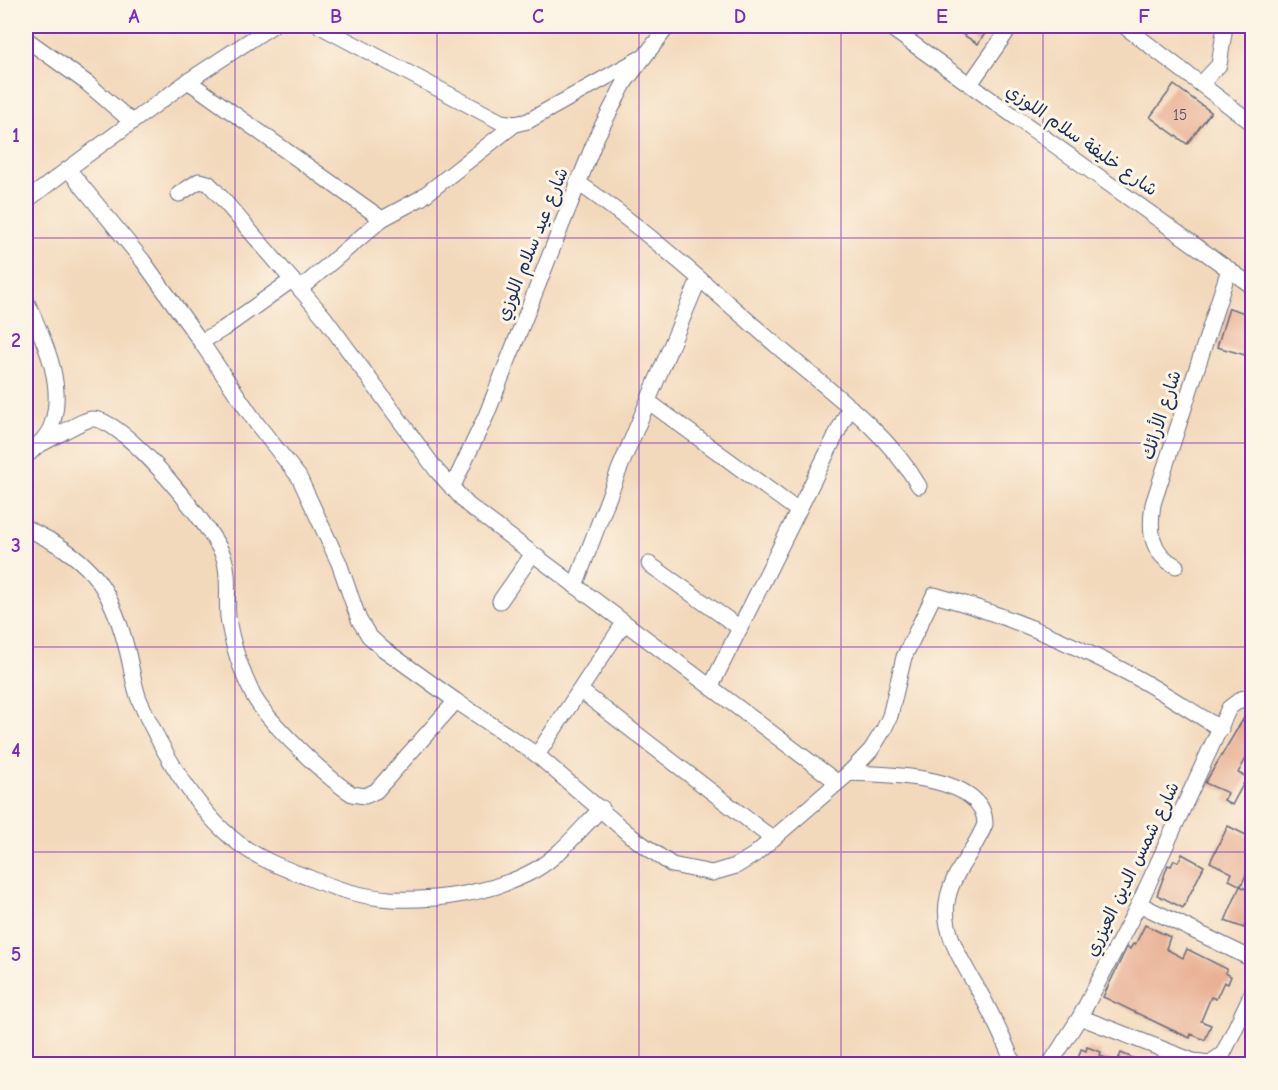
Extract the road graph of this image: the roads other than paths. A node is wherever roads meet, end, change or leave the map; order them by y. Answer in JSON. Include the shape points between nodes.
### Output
{"nodes":[{"id":1,"x":273,"y":26,"type":"edge"},
{"id":2,"x":320,"y":26,"type":"edge"},
{"id":3,"x":668,"y":26,"type":"edge"},
{"id":4,"x":888,"y":26,"type":"edge"},
{"id":5,"x":1011,"y":26,"type":"edge"},
{"id":6,"x":1124,"y":26,"type":"edge"},
{"id":7,"x":1225,"y":26,"type":"edge"},
{"id":8,"x":26,"y":39,"type":"edge"},
{"id":9,"x":641,"y":58,"type":"junction"},
{"id":10,"x":188,"y":81,"type":"junction"},
{"id":11,"x":970,"y":84,"type":"junction"},
{"id":12,"x":1201,"y":84,"type":"junction"},
{"id":13,"x":132,"y":122,"type":"junction"},
{"id":14,"x":515,"y":123,"type":"junction"},
{"id":15,"x":1252,"y":123,"type":"edge"},
{"id":16,"x":68,"y":169,"type":"junction"},
{"id":17,"x":577,"y":182,"type":"junction"},
{"id":18,"x":179,"y":194,"type":"dead end"},
{"id":19,"x":26,"y":201,"type":"edge"},
{"id":20,"x":382,"y":219,"type":"junction"},
{"id":21,"x":1228,"y":269,"type":"junction"},
{"id":22,"x":699,"y":279,"type":"junction"},
{"id":23,"x":296,"y":284,"type":"junction"},
{"id":24,"x":1252,"y":286,"type":"edge"},
{"id":25,"x":26,"y":300,"type":"edge"},
{"id":26,"x":201,"y":342,"type":"junction"},
{"id":27,"x":648,"y":402,"type":"junction"},
{"id":28,"x":850,"y":408,"type":"junction"},
{"id":29,"x":30,"y":452,"type":"edge"},
{"id":30,"x":919,"y":486,"type":"dead end"},
{"id":31,"x":452,"y":488,"type":"junction"},
{"id":32,"x":797,"y":510,"type":"junction"},
{"id":33,"x":26,"y":528,"type":"edge"},
{"id":34,"x":532,"y":555,"type":"junction"},
{"id":35,"x":649,"y":564,"type":"dead end"},
{"id":36,"x":1176,"y":566,"type":"dead end"},
{"id":37,"x":575,"y":586,"type":"junction"},
{"id":38,"x":500,"y":601,"type":"dead end"},
{"id":39,"x":624,"y":623,"type":"junction"},
{"id":40,"x":740,"y":628,"type":"junction"},
{"id":41,"x":711,"y":686,"type":"junction"},
{"id":42,"x":581,"y":691,"type":"junction"},
{"id":43,"x":1251,"y":696,"type":"edge"},
{"id":44,"x":456,"y":701,"type":"junction"},
{"id":45,"x":1221,"y":729,"type":"junction"},
{"id":46,"x":537,"y":755,"type":"junction"},
{"id":47,"x":843,"y":778,"type":"junction"},
{"id":48,"x":602,"y":808,"type":"junction"},
{"id":49,"x":773,"y":839,"type":"junction"},
{"id":50,"x":1139,"y":904,"type":"junction"},
{"id":51,"x":1252,"y":958,"type":"edge"},
{"id":52,"x":1252,"y":993,"type":"edge"},
{"id":53,"x":1080,"y":1017,"type":"junction"},
{"id":54,"x":1014,"y":1065,"type":"edge"},
{"id":55,"x":1050,"y":1065,"type":"edge"}],
"edges":[{"from":1,"to":10,"type":"street"},
{"from":2,"to":14,"type":"street","via":[[472,109],[501,122]]},
{"from":3,"to":9,"type":"street","name":"شارع عيد سلام اللوزي"},
{"from":4,"to":11,"type":"street","name":"شارع خليفة سلام اللوزي"},
{"from":5,"to":11,"type":"street"},
{"from":6,"to":12,"type":"street"},
{"from":7,"to":12,"type":"street","via":[[1219,65]]},
{"from":8,"to":13,"type":"street"},
{"from":9,"to":14,"type":"street","via":[[528,121]]},
{"from":9,"to":17,"type":"street","name":"شارع عيد سلام اللوزي","via":[[601,128]]},
{"from":10,"to":13,"type":"street"},
{"from":10,"to":20,"type":"street"},
{"from":11,"to":21,"type":"street","name":"شارع خليفة سلام اللوزي"},
{"from":12,"to":15,"type":"street"},
{"from":13,"to":16,"type":"street"},
{"from":14,"to":20,"type":"street","via":[[422,198]]},
{"from":16,"to":19,"type":"street"},
{"from":16,"to":26,"type":"street","via":[[143,261]]},
{"from":17,"to":22,"type":"street"},
{"from":17,"to":31,"type":"street","name":"شارع عيد سلام اللوزي","via":[[486,416]]},
{"from":18,"to":23,"type":"street","via":[[196,182],[208,183]]},
{"from":20,"to":23,"type":"street"},
{"from":21,"to":24,"type":"street","name":"شارع خليفة سلام اللوزي"},
{"from":21,"to":36,"type":"street","name":"شارع الأرائك","via":[[1153,504],[1152,540],[1163,558]]},
{"from":22,"to":27,"type":"street"},
{"from":22,"to":28,"type":"street"},
{"from":23,"to":26,"type":"street"},
{"from":23,"to":31,"type":"street"},
{"from":25,"to":29,"type":"street","via":[[46,345],[55,389],[49,431]]},
{"from":26,"to":44,"type":"street","via":[[299,477],[319,516],[363,627],[382,648]]},
{"from":27,"to":32,"type":"street"},
{"from":27,"to":37,"type":"street"},
{"from":28,"to":30,"type":"street","via":[[899,457]]},
{"from":28,"to":32,"type":"street"},
{"from":29,"to":44,"type":"street","via":[[93,419],[103,421],[145,453],[216,540],[227,571],[228,620],[258,704],[352,794],[364,796],[376,791]]},
{"from":31,"to":34,"type":"street","via":[[481,517]]},
{"from":32,"to":40,"type":"street"},
{"from":33,"to":48,"type":"street","via":[[69,552],[88,567],[107,591],[118,615],[138,696],[159,739],[203,808],[239,844],[268,862],[328,886],[378,898],[406,900],[451,895],[503,883],[537,869]]},
{"from":34,"to":37,"type":"street"},
{"from":34,"to":38,"type":"street"},
{"from":35,"to":40,"type":"street"},
{"from":37,"to":39,"type":"street"},
{"from":39,"to":41,"type":"street"},
{"from":39,"to":42,"type":"street"},
{"from":40,"to":41,"type":"street"},
{"from":41,"to":47,"type":"street"},
{"from":42,"to":46,"type":"street"},
{"from":42,"to":49,"type":"street"},
{"from":43,"to":45,"type":"street","name":"شارع شمس الدين العيزري","via":[[1232,705]]},
{"from":44,"to":46,"type":"street"},
{"from":45,"to":47,"type":"street","via":[[1090,654],[934,595],[904,657],[884,729],[871,750]]},
{"from":45,"to":50,"type":"street","name":"شارع شمس الدين العيزري"},
{"from":46,"to":48,"type":"street"},
{"from":47,"to":49,"type":"street"},
{"from":47,"to":54,"type":"street","via":[[928,778],[981,806],[985,824],[951,887],[947,923]]},
{"from":48,"to":49,"type":"street","via":[[651,852],[672,865],[691,870],[711,873],[735,866]]},
{"from":50,"to":51,"type":"street"},
{"from":50,"to":53,"type":"street","name":"شارع شمس الدين العيزري"},
{"from":52,"to":53,"type":"street","via":[[1223,1054],[1210,1063],[1193,1061]]},
{"from":53,"to":55,"type":"street","name":"شارع شمس الدين العيزري"}]}
